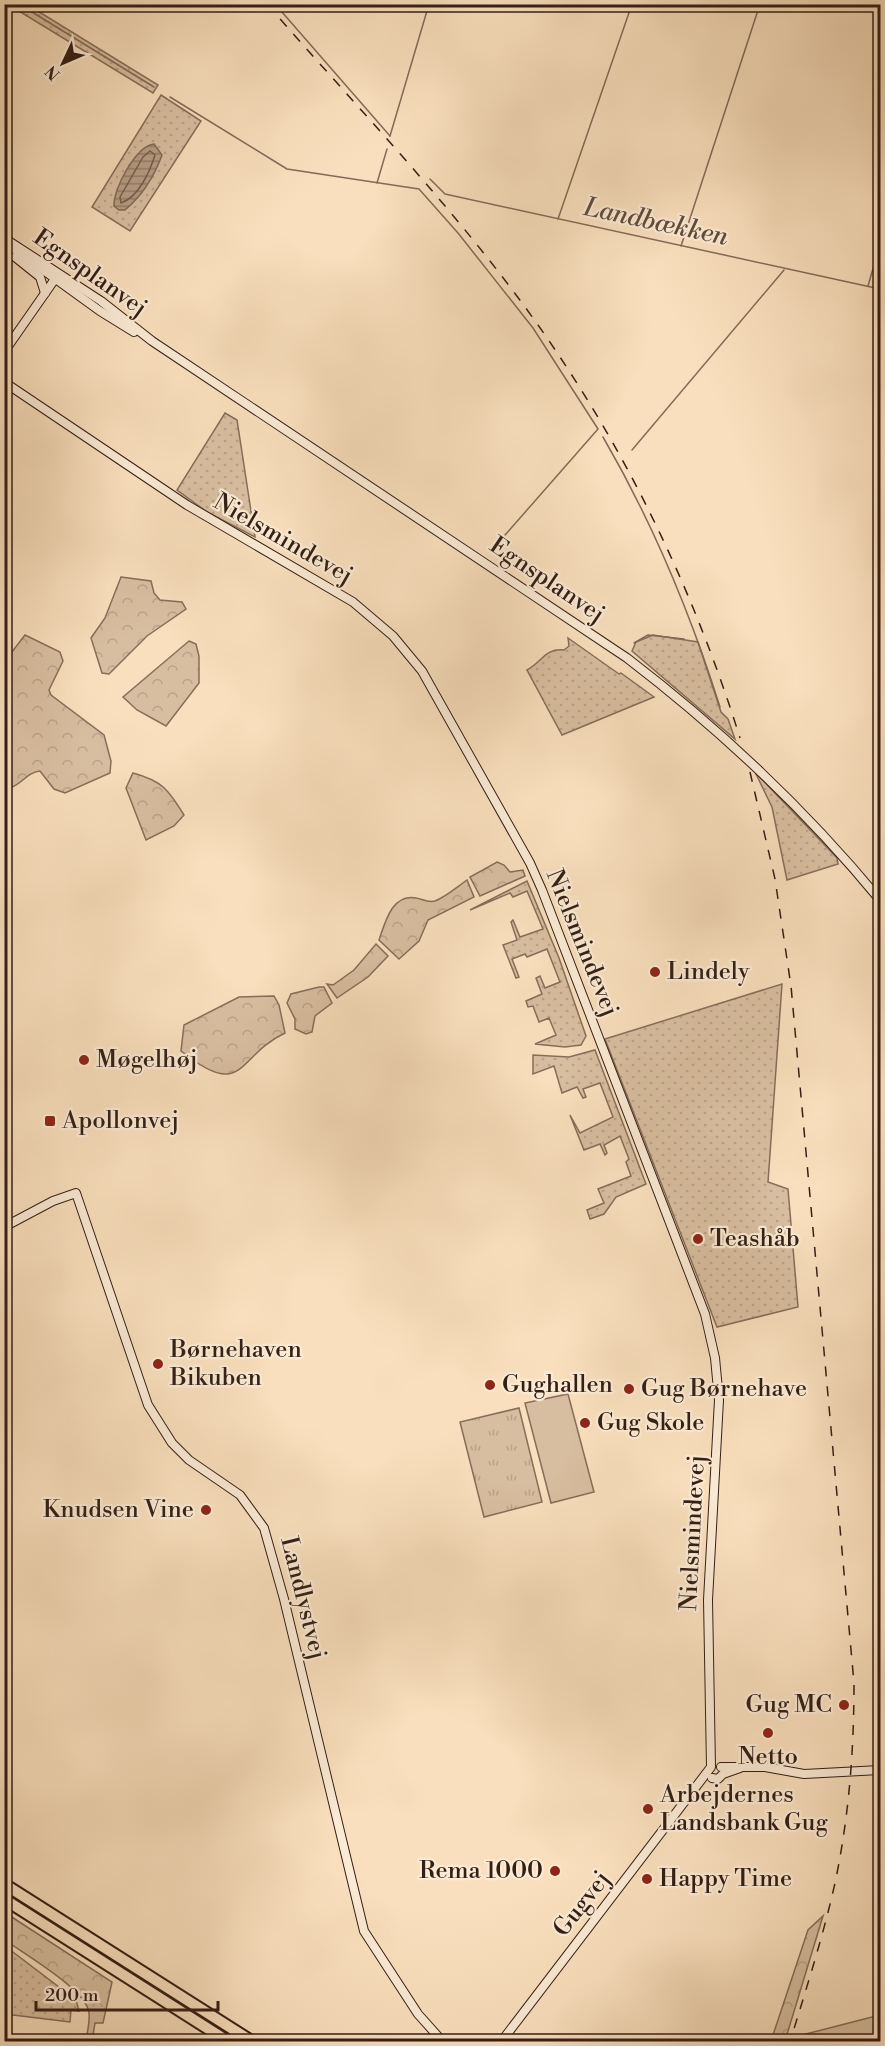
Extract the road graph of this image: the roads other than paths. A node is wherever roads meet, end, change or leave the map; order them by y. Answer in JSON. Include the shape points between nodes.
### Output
{"nodes":[{"id":1,"x":4,"y":240,"type":"edge"},
{"id":2,"x":4,"y":249,"type":"edge"},
{"id":3,"x":57,"y":276,"type":"junction"},
{"id":4,"x":45,"y":292,"type":"junction"},
{"id":5,"x":4,"y":352,"type":"edge"},
{"id":6,"x":4,"y":382,"type":"edge"},
{"id":7,"x":880,"y":900,"type":"edge"},
{"id":8,"x":4,"y":1227,"type":"edge"},
{"id":9,"x":880,"y":1770,"type":"edge"},
{"id":10,"x":716,"y":1771,"type":"junction"},
{"id":11,"x":4,"y":1884,"type":"edge"},
{"id":12,"x":4,"y":1899,"type":"edge"},
{"id":13,"x":229,"y":2042,"type":"edge"},
{"id":14,"x":253,"y":2042,"type":"edge"},
{"id":15,"x":443,"y":2042,"type":"edge"},
{"id":16,"x":501,"y":2042,"type":"edge"}],
"edges":[{"from":1,"to":3,"type":"street","name":"Egnsplanvej"},
{"from":2,"to":4,"type":"street","via":[[40,277]]},
{"from":3,"to":4,"type":"street"},
{"from":3,"to":7,"type":"street","name":"Egnsplanvej","via":[[114,320],[152,341],[646,672],[772,780]]},
{"from":4,"to":5,"type":"street"},
{"from":6,"to":10,"type":"street","name":"Nielsmindevej","via":[[187,505],[331,588],[374,618],[422,671],[514,834],[542,890],[711,1333],[719,1400],[708,1600],[711,1747]]},
{"from":8,"to":15,"type":"street","name":"Landlystvej","via":[[76,1193],[158,1425],[189,1460],[240,1495],[264,1528],[364,1931],[418,2014]]},
{"from":9,"to":10,"type":"street","name":"Gugvej","via":[[804,1774],[744,1767]]},
{"from":10,"to":16,"type":"street","name":"Gugvej","via":[[694,1791]]},
{"from":11,"to":14,"type":"highway"},
{"from":12,"to":13,"type":"highway"}]}
